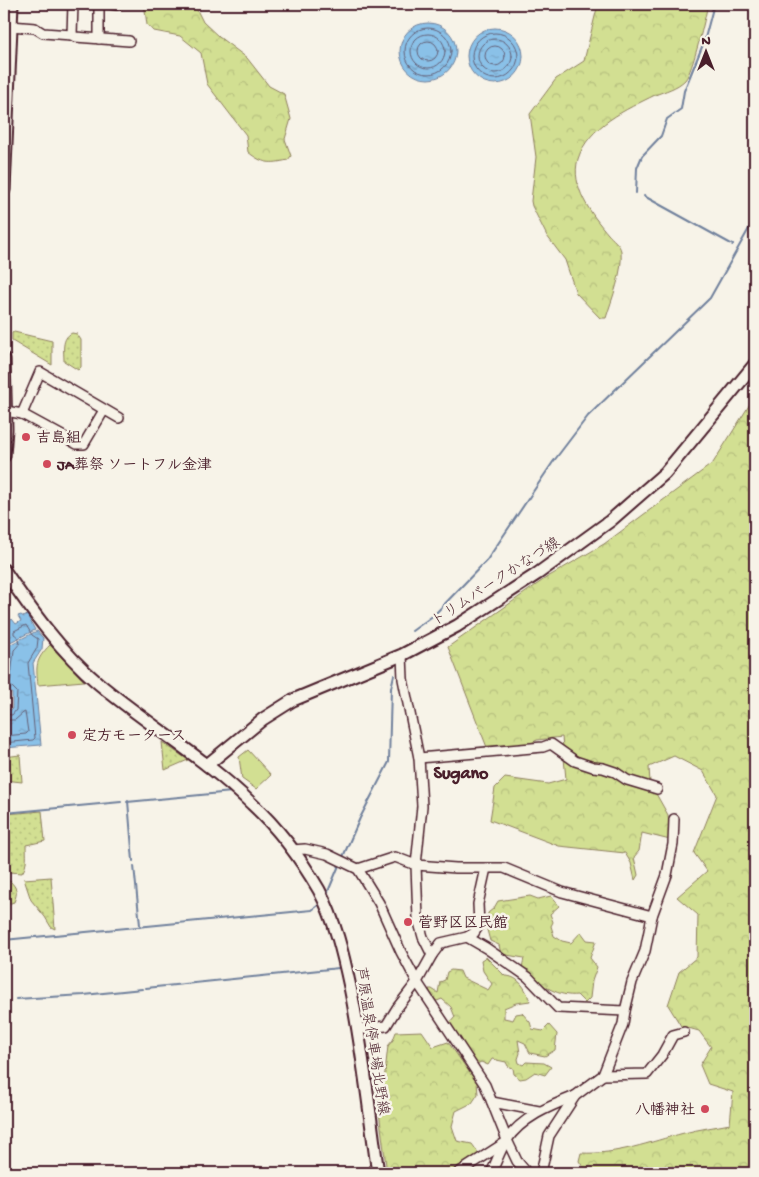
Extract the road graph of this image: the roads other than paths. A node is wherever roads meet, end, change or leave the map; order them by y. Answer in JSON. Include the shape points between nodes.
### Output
{"nodes":[{"id":1,"x":12,"y":4,"type":"edge"},
{"id":2,"x":73,"y":4,"type":"edge"},
{"id":3,"x":99,"y":4,"type":"edge"},
{"id":4,"x":11,"y":26,"type":"junction"},
{"id":5,"x":72,"y":35,"type":"junction"},
{"id":6,"x":99,"y":39,"type":"junction"},
{"id":7,"x":129,"y":41,"type":"dead end"},
{"id":8,"x":6,"y":87,"type":"edge"},
{"id":9,"x":4,"y":190,"type":"edge"},
{"id":10,"x":4,"y":359,"type":"edge"},
{"id":11,"x":755,"y":364,"type":"edge"},
{"id":12,"x":104,"y":410,"type":"junction"},
{"id":13,"x":6,"y":411,"type":"junction"},
{"id":14,"x":22,"y":414,"type":"junction"},
{"id":15,"x":119,"y":418,"type":"dead end"},
{"id":16,"x":4,"y":456,"type":"edge"},
{"id":17,"x":4,"y":570,"type":"edge"},
{"id":18,"x":402,"y":656,"type":"junction"},
{"id":19,"x":419,"y":758,"type":"junction"},
{"id":20,"x":207,"y":765,"type":"junction"},
{"id":21,"x":657,"y":789,"type":"dead end"},
{"id":22,"x":674,"y":819,"type":"dead end"},
{"id":23,"x":292,"y":850,"type":"junction"},
{"id":24,"x":416,"y":864,"type":"junction"},
{"id":25,"x":486,"y":868,"type":"junction"},
{"id":26,"x":358,"y":869,"type":"junction"},
{"id":27,"x":652,"y":916,"type":"junction"},
{"id":28,"x":466,"y":937,"type":"junction"},
{"id":29,"x":432,"y":955,"type":"junction"},
{"id":30,"x":417,"y":982,"type":"junction"},
{"id":31,"x":625,"y":1011,"type":"junction"},
{"id":32,"x":359,"y":1029,"type":"junction"},
{"id":33,"x":684,"y":1032,"type":"dead end"},
{"id":34,"x":603,"y":1074,"type":"junction"},
{"id":35,"x":575,"y":1096,"type":"junction"},
{"id":36,"x":492,"y":1102,"type":"junction"},
{"id":37,"x":539,"y":1111,"type":"junction"},
{"id":38,"x":506,"y":1140,"type":"junction"},
{"id":39,"x":378,"y":1173,"type":"edge"},
{"id":40,"x":458,"y":1173,"type":"edge"},
{"id":41,"x":491,"y":1173,"type":"edge"},
{"id":42,"x":527,"y":1173,"type":"edge"},
{"id":43,"x":541,"y":1173,"type":"edge"}],
"edges":[{"from":1,"to":4,"type":"main road"},
{"from":2,"to":5,"type":"street"},
{"from":3,"to":6,"type":"street"},
{"from":4,"to":5,"type":"street"},
{"from":4,"to":8,"type":"main road"},
{"from":5,"to":6,"type":"street"},
{"from":6,"to":7,"type":"street"},
{"from":8,"to":9,"type":"main road"},
{"from":10,"to":13,"type":"main road"},
{"from":11,"to":18,"type":"main road","name":"トリムパークかなづ線","via":[[664,472],[610,521],[538,574],[457,626]]},
{"from":12,"to":14,"type":"street","via":[[84,444],[77,444]]},
{"from":12,"to":14,"type":"street","via":[[40,372]]},
{"from":12,"to":15,"type":"street"},
{"from":13,"to":14,"type":"street"},
{"from":13,"to":16,"type":"main road"},
{"from":17,"to":20,"type":"main road","name":"芦原温泉停車場北野線","via":[[62,646],[92,677]]},
{"from":18,"to":19,"type":"street","via":[[402,680]]},
{"from":18,"to":20,"type":"main road","name":"トリムパークかなづ線","via":[[293,700],[263,719]]},
{"from":19,"to":21,"type":"street","via":[[551,744],[575,761],[615,772],[627,780]]},
{"from":19,"to":24,"type":"street","via":[[422,806]]},
{"from":20,"to":23,"type":"main road","name":"芦原温泉停車場北野線","via":[[253,804]]},
{"from":22,"to":27,"type":"street","via":[[667,875]]},
{"from":23,"to":26,"type":"street","via":[[327,854]]},
{"from":23,"to":32,"type":"main road","name":"芦原温泉停車場北野線","via":[[319,891],[332,921],[344,957]]},
{"from":24,"to":25,"type":"street"},
{"from":24,"to":26,"type":"street","via":[[395,857]]},
{"from":24,"to":29,"type":"street","via":[[418,919]]},
{"from":25,"to":27,"type":"street","via":[[504,868],[562,892]]},
{"from":25,"to":28,"type":"street","via":[[478,904],[479,925]]},
{"from":26,"to":30,"type":"street","via":[[379,902]]},
{"from":27,"to":31,"type":"street","via":[[645,950]]},
{"from":28,"to":29,"type":"street","via":[[441,943]]},
{"from":28,"to":31,"type":"street","via":[[528,977],[558,1008]]},
{"from":29,"to":30,"type":"street"},
{"from":30,"to":32,"type":"street","via":[[386,1026]]},
{"from":30,"to":36,"type":"street","via":[[485,1085]]},
{"from":31,"to":34,"type":"street"},
{"from":32,"to":39,"type":"main road","name":"芦原温泉停車場北野線"},
{"from":33,"to":34,"type":"street","via":[[672,1035],[647,1074]]},
{"from":34,"to":35,"type":"street"},
{"from":35,"to":37,"type":"street"},
{"from":35,"to":43,"type":"street","via":[[549,1136]]},
{"from":36,"to":37,"type":"street"},
{"from":36,"to":38,"type":"street"},
{"from":37,"to":38,"type":"street"},
{"from":38,"to":40,"type":"street"},
{"from":38,"to":41,"type":"street"},
{"from":38,"to":42,"type":"street"}]}
